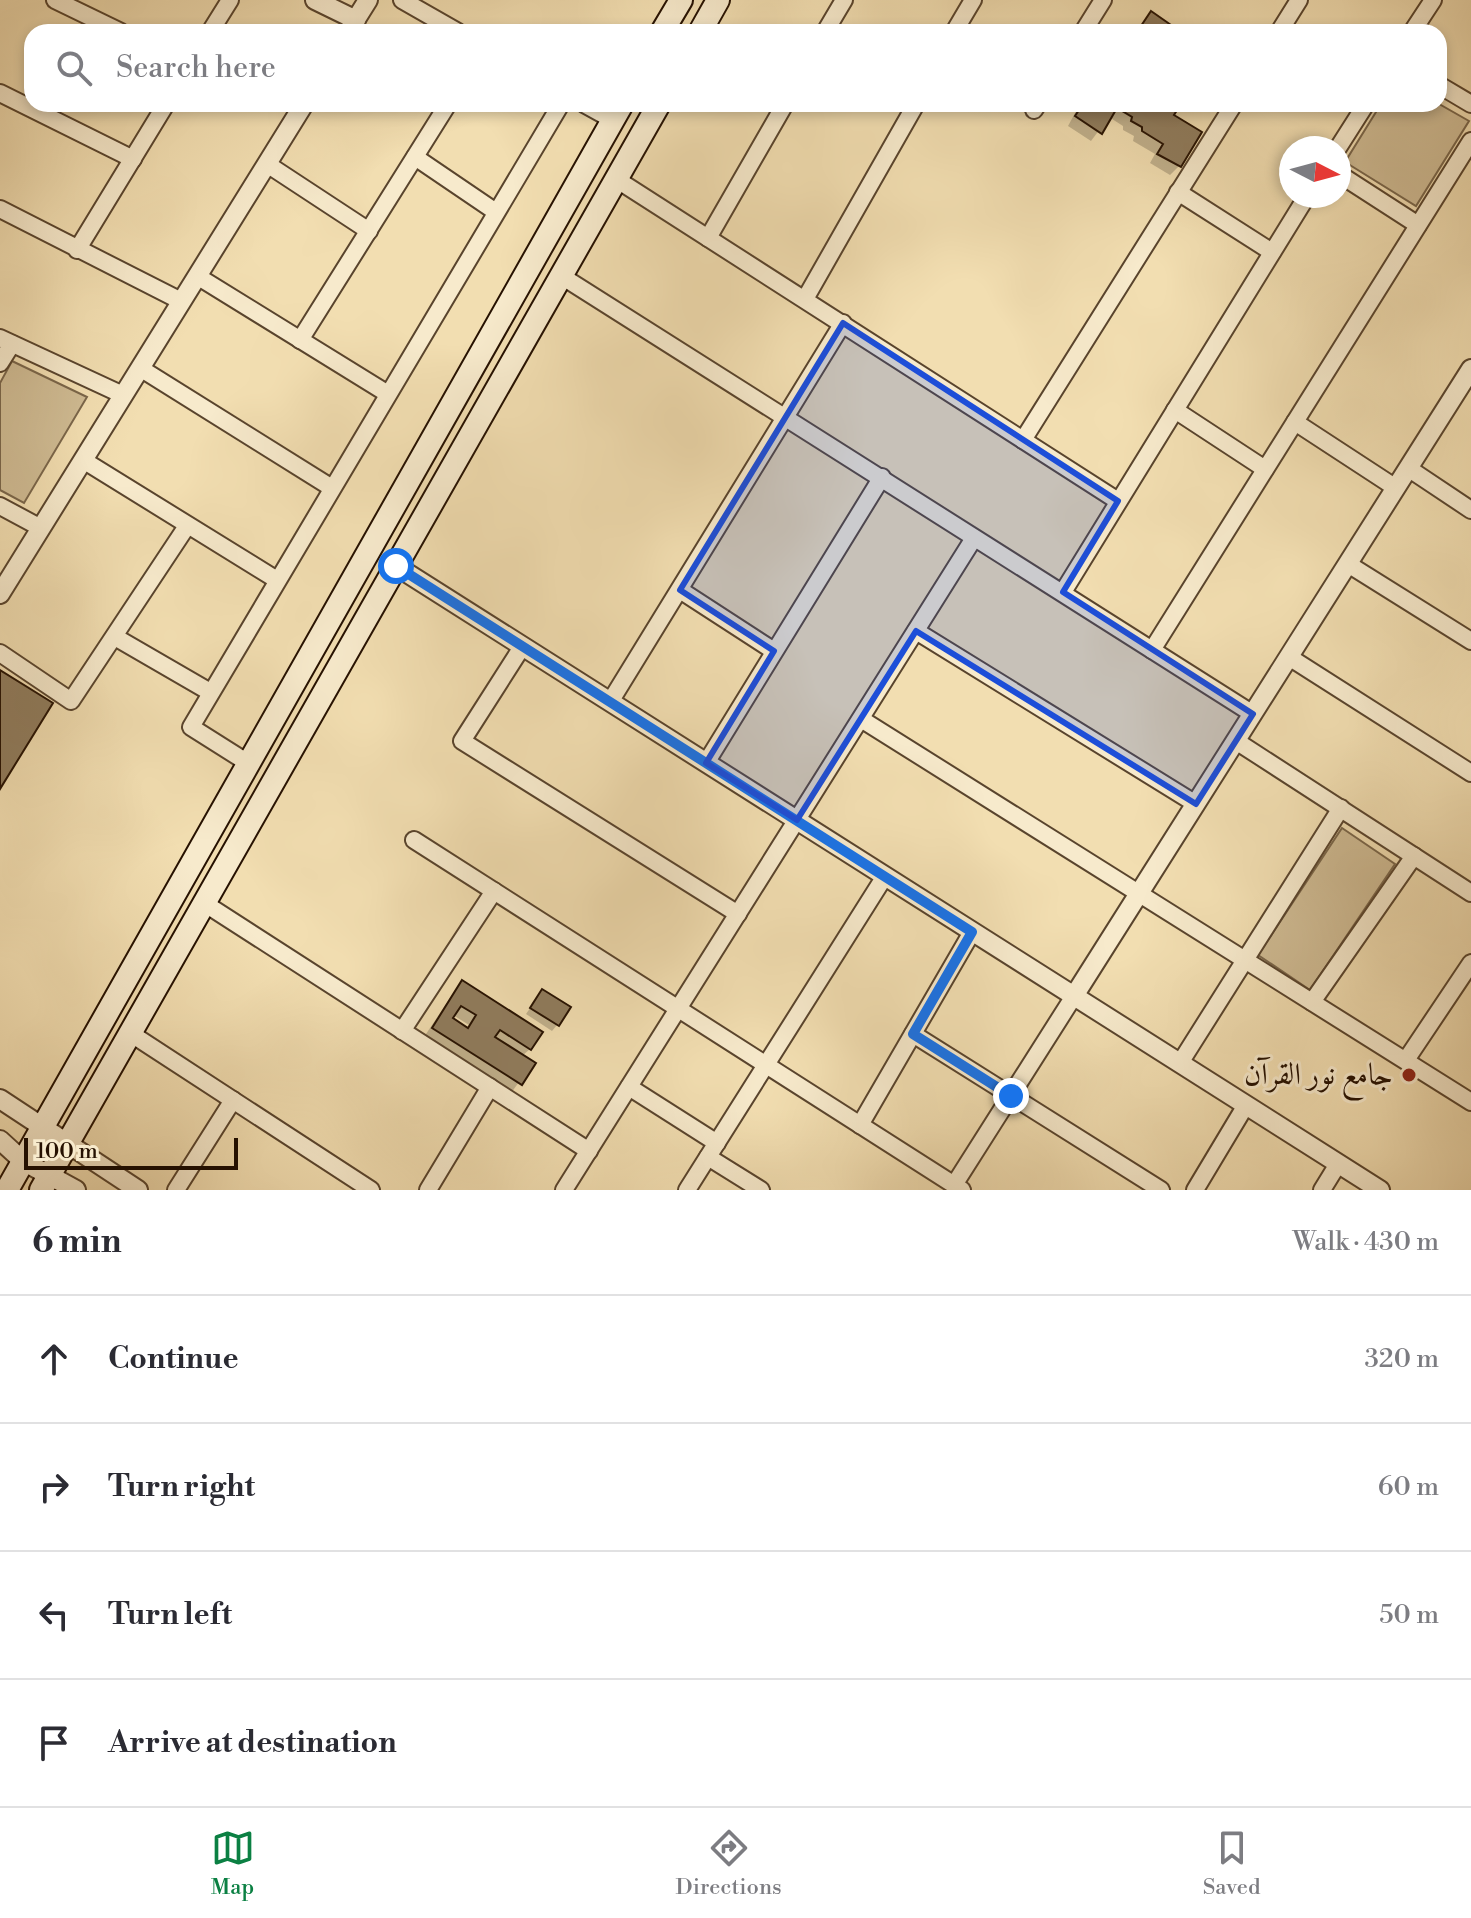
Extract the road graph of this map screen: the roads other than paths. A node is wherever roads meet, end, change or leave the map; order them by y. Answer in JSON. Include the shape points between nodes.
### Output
{"nodes":[{"id":1,"x":55,"y":0,"type":"edge"},
{"id":2,"x":230,"y":0,"type":"edge"},
{"id":3,"x":315,"y":0,"type":"edge"},
{"id":4,"x":367,"y":0,"type":"edge"},
{"id":5,"x":402,"y":0,"type":"edge"},
{"id":6,"x":681,"y":0,"type":"edge"},
{"id":7,"x":718,"y":0,"type":"edge"},
{"id":8,"x":973,"y":0,"type":"edge"},
{"id":9,"x":1103,"y":0,"type":"edge"},
{"id":10,"x":1299,"y":0,"type":"edge"},
{"id":11,"x":1433,"y":0,"type":"edge"},
{"id":12,"x":840,"y":1,"type":"edge"},
{"id":13,"x":104,"y":24,"type":"edge"},
{"id":14,"x":215,"y":24,"type":"edge"},
{"id":15,"x":349,"y":24,"type":"edge"},
{"id":16,"x":353,"y":24,"type":"edge"},
{"id":17,"x":444,"y":24,"type":"edge"},
{"id":18,"x":667,"y":24,"type":"edge"},
{"id":19,"x":704,"y":24,"type":"edge"},
{"id":20,"x":829,"y":24,"type":"edge"},
{"id":21,"x":959,"y":24,"type":"edge"},
{"id":22,"x":1088,"y":24,"type":"edge"},
{"id":23,"x":1284,"y":24,"type":"edge"},
{"id":24,"x":1417,"y":24,"type":"edge"},
{"id":25,"x":1447,"y":90,"type":"edge"},
{"id":26,"x":0,"y":93,"type":"edge"},
{"id":27,"x":1471,"y":104,"type":"edge"},
{"id":28,"x":24,"y":105,"type":"edge"},
{"id":29,"x":38,"y":112,"type":"edge"},
{"id":30,"x":161,"y":112,"type":"edge"},
{"id":31,"x":299,"y":112,"type":"edge"},
{"id":32,"x":443,"y":112,"type":"edge"},
{"id":33,"x":556,"y":112,"type":"edge"},
{"id":34,"x":617,"y":112,"type":"edge"},
{"id":35,"x":654,"y":112,"type":"edge"},
{"id":36,"x":780,"y":112,"type":"edge"},
{"id":37,"x":909,"y":112,"type":"edge"},
{"id":38,"x":1229,"y":112,"type":"edge"},
{"id":39,"x":1361,"y":112,"type":"edge"},
{"id":40,"x":1346,"y":136,"type":"edge"},
{"id":41,"x":1471,"y":141,"type":"edge"},
{"id":42,"x":415,"y":157,"type":"junction"},
{"id":43,"x":133,"y":159,"type":"junction"},
{"id":44,"x":267,"y":164,"type":"junction"},
{"id":45,"x":616,"y":179,"type":"junction"},
{"id":46,"x":1351,"y":182,"type":"edge"},
{"id":47,"x":1178,"y":192,"type":"junction"},
{"id":48,"x":1300,"y":208,"type":"edge"},
{"id":49,"x":0,"y":209,"type":"edge"},
{"id":50,"x":496,"y":212,"type":"junction"},
{"id":51,"x":1418,"y":225,"type":"junction"},
{"id":52,"x":369,"y":231,"type":"junction"},
{"id":53,"x":708,"y":238,"type":"junction"},
{"id":54,"x":77,"y":250,"type":"junction"},
{"id":55,"x":1272,"y":252,"type":"junction"},
{"id":56,"x":197,"y":276,"type":"junction"},
{"id":57,"x":563,"y":277,"type":"junction"},
{"id":58,"x":805,"y":299,"type":"junction"},
{"id":59,"x":181,"y":301,"type":"junction"},
{"id":60,"x":843,"y":323,"type":"junction"},
{"id":61,"x":300,"y":340,"type":"junction"},
{"id":62,"x":6,"y":341,"type":"edge"},
{"id":63,"x":0,"y":363,"type":"edge"},
{"id":64,"x":140,"y":368,"type":"junction"},
{"id":65,"x":1471,"y":369,"type":"edge"},
{"id":66,"x":388,"y":394,"type":"junction"},
{"id":67,"x":123,"y":395,"type":"junction"},
{"id":68,"x":1175,"y":410,"type":"junction"},
{"id":69,"x":785,"y":416,"type":"junction"},
{"id":70,"x":1295,"y":422,"type":"junction"},
{"id":71,"x":1023,"y":440,"type":"junction"},
{"id":72,"x":83,"y":460,"type":"junction"},
{"id":73,"x":416,"y":467,"type":"junction"},
{"id":74,"x":1408,"y":468,"type":"junction"},
{"id":75,"x":1265,"y":469,"type":"junction"},
{"id":76,"x":882,"y":477,"type":"junction"},
{"id":77,"x":444,"y":483,"type":"junction"},
{"id":78,"x":332,"y":488,"type":"junction"},
{"id":79,"x":1396,"y":488,"type":"junction"},
{"id":80,"x":1118,"y":501,"type":"junction"},
{"id":81,"x":0,"y":506,"type":"edge"},
{"id":82,"x":1471,"y":510,"type":"edge"},
{"id":83,"x":187,"y":526,"type":"junction"},
{"id":84,"x":41,"y":528,"type":"junction"},
{"id":85,"x":974,"y":538,"type":"junction"},
{"id":86,"x":1348,"y":564,"type":"junction"},
{"id":87,"x":396,"y":566,"type":"junction"},
{"id":88,"x":277,"y":580,"type":"junction"},
{"id":89,"x":680,"y":590,"type":"junction"},
{"id":90,"x":1063,"y":592,"type":"junction"},
{"id":91,"x":0,"y":594,"type":"edge"},
{"id":92,"x":916,"y":631,"type":"junction"},
{"id":93,"x":115,"y":637,"type":"junction"},
{"id":94,"x":1471,"y":641,"type":"edge"},
{"id":95,"x":522,"y":647,"type":"junction"},
{"id":96,"x":1152,"y":650,"type":"junction"},
{"id":97,"x":774,"y":651,"type":"junction"},
{"id":98,"x":0,"y":653,"type":"edge"},
{"id":99,"x":1289,"y":657,"type":"junction"},
{"id":100,"x":210,"y":692,"type":"junction"},
{"id":101,"x":610,"y":702,"type":"junction"},
{"id":102,"x":1253,"y":714,"type":"junction"},
{"id":103,"x":861,"y":719,"type":"junction"},
{"id":104,"x":1236,"y":741,"type":"junction"},
{"id":105,"x":248,"y":763,"type":"junction"},
{"id":106,"x":706,"y":763,"type":"junction"},
{"id":107,"x":1469,"y":766,"type":"edge"},
{"id":108,"x":1196,"y":804,"type":"junction"},
{"id":109,"x":1341,"y":808,"type":"junction"},
{"id":110,"x":797,"y":820,"type":"junction"},
{"id":111,"x":414,"y":840,"type":"dead end"},
{"id":112,"x":1414,"y":856,"type":"junction"},
{"id":113,"x":885,"y":876,"type":"junction"},
{"id":114,"x":494,"y":891,"type":"junction"},
{"id":115,"x":1139,"y":893,"type":"junction"},
{"id":116,"x":1471,"y":893,"type":"edge"},
{"id":117,"x":204,"y":903,"type":"junction"},
{"id":118,"x":738,"y":914,"type":"junction"},
{"id":119,"x":972,"y":932,"type":"junction"},
{"id":120,"x":1244,"y":958,"type":"junction"},
{"id":121,"x":1471,"y":963,"type":"edge"},
{"id":122,"x":1074,"y":996,"type":"junction"},
{"id":123,"x":1312,"y":1002,"type":"junction"},
{"id":124,"x":678,"y":1009,"type":"junction"},
{"id":125,"x":402,"y":1031,"type":"junction"},
{"id":126,"x":130,"y":1033,"type":"junction"},
{"id":127,"x":913,"y":1034,"type":"junction"},
{"id":128,"x":1406,"y":1060,"type":"junction"},
{"id":129,"x":1180,"y":1063,"type":"junction"},
{"id":130,"x":766,"y":1065,"type":"junction"},
{"id":131,"x":490,"y":1087,"type":"junction"},
{"id":132,"x":629,"y":1087,"type":"junction"},
{"id":133,"x":1011,"y":1096,"type":"junction"},
{"id":134,"x":0,"y":1099,"type":"edge"},
{"id":135,"x":233,"y":1100,"type":"junction"},
{"id":136,"x":1471,"y":1102,"type":"edge"},
{"id":137,"x":1246,"y":1105,"type":"junction"},
{"id":138,"x":860,"y":1125,"type":"junction"},
{"id":139,"x":42,"y":1127,"type":"junction"},
{"id":140,"x":66,"y":1145,"type":"junction"},
{"id":141,"x":712,"y":1150,"type":"junction"},
{"id":142,"x":7,"y":1151,"type":"edge"},
{"id":143,"x":589,"y":1151,"type":"junction"},
{"id":144,"x":1338,"y":1164,"type":"junction"},
{"id":145,"x":45,"y":1182,"type":"edge"},
{"id":146,"x":958,"y":1188,"type":"edge"},
{"id":147,"x":7,"y":1190,"type":"edge"},
{"id":148,"x":76,"y":1190,"type":"edge"},
{"id":149,"x":138,"y":1190,"type":"edge"},
{"id":150,"x":176,"y":1190,"type":"edge"},
{"id":151,"x":371,"y":1190,"type":"edge"},
{"id":152,"x":428,"y":1190,"type":"edge"},
{"id":153,"x":564,"y":1190,"type":"edge"},
{"id":154,"x":687,"y":1190,"type":"edge"},
{"id":155,"x":761,"y":1190,"type":"edge"},
{"id":156,"x":1161,"y":1190,"type":"edge"},
{"id":157,"x":1195,"y":1190,"type":"edge"},
{"id":158,"x":1322,"y":1190,"type":"edge"},
{"id":159,"x":1380,"y":1190,"type":"edge"}],
"edges":[{"from":1,"to":13,"type":"street"},
{"from":2,"to":14,"type":"street"},
{"from":3,"to":15,"type":"street"},
{"from":4,"to":16,"type":"street"},
{"from":5,"to":17,"type":"street"},
{"from":6,"to":18,"type":"main road"},
{"from":7,"to":19,"type":"main road"},
{"from":8,"to":21,"type":"street"},
{"from":9,"to":22,"type":"street"},
{"from":10,"to":23,"type":"street"},
{"from":11,"to":24,"type":"street"},
{"from":12,"to":20,"type":"street"},
{"from":25,"to":27,"type":"street"},
{"from":26,"to":28,"type":"street"},
{"from":29,"to":43,"type":"street"},
{"from":30,"to":43,"type":"street"},
{"from":31,"to":44,"type":"street"},
{"from":32,"to":42,"type":"street"},
{"from":33,"to":50,"type":"street"},
{"from":34,"to":73,"type":"main road"},
{"from":35,"to":45,"type":"main road"},
{"from":36,"to":53,"type":"street"},
{"from":37,"to":58,"type":"street"},
{"from":38,"to":47,"type":"street"},
{"from":39,"to":40,"type":"street"},
{"from":41,"to":51,"type":"street"},
{"from":42,"to":50,"type":"street"},
{"from":42,"to":52,"type":"street"},
{"from":43,"to":54,"type":"street"},
{"from":44,"to":52,"type":"street"},
{"from":44,"to":56,"type":"street"},
{"from":45,"to":53,"type":"street"},
{"from":45,"to":57,"type":"main road"},
{"from":46,"to":51,"type":"street"},
{"from":47,"to":55,"type":"street"},
{"from":47,"to":71,"type":"street"},
{"from":48,"to":55,"type":"street"},
{"from":49,"to":54,"type":"street"},
{"from":50,"to":66,"type":"street"},
{"from":51,"to":70,"type":"street"},
{"from":52,"to":61,"type":"street"},
{"from":53,"to":58,"type":"street"},
{"from":54,"to":59,"type":"street"},
{"from":55,"to":68,"type":"street"},
{"from":56,"to":59,"type":"street"},
{"from":56,"to":61,"type":"street"},
{"from":57,"to":69,"type":"street"},
{"from":57,"to":77,"type":"main road"},
{"from":58,"to":60,"type":"street"},
{"from":59,"to":64,"type":"street"},
{"from":60,"to":69,"type":"street"},
{"from":60,"to":71,"type":"street"},
{"from":61,"to":66,"type":"street"},
{"from":62,"to":63,"type":"street"},
{"from":62,"to":67,"type":"street"},
{"from":64,"to":67,"type":"street"},
{"from":64,"to":78,"type":"street"},
{"from":65,"to":74,"type":"street"},
{"from":66,"to":78,"type":"street"},
{"from":67,"to":72,"type":"street"},
{"from":68,"to":75,"type":"street"},
{"from":68,"to":80,"type":"street"},
{"from":69,"to":76,"type":"street"},
{"from":69,"to":89,"type":"street"},
{"from":70,"to":75,"type":"street"},
{"from":70,"to":79,"type":"street"},
{"from":71,"to":80,"type":"street"},
{"from":72,"to":83,"type":"street"},
{"from":72,"to":84,"type":"street"},
{"from":73,"to":77,"type":"main road"},
{"from":73,"to":105,"type":"main road"},
{"from":74,"to":79,"type":"street"},
{"from":74,"to":82,"type":"street"},
{"from":75,"to":96,"type":"street"},
{"from":76,"to":85,"type":"street"},
{"from":76,"to":97,"type":"street"},
{"from":77,"to":87,"type":"main road"},
{"from":78,"to":88,"type":"street"},
{"from":79,"to":86,"type":"street"},
{"from":80,"to":90,"type":"street"},
{"from":81,"to":84,"type":"street"},
{"from":83,"to":88,"type":"street"},
{"from":83,"to":93,"type":"street"},
{"from":84,"to":91,"type":"street"},
{"from":85,"to":90,"type":"street"},
{"from":85,"to":92,"type":"street"},
{"from":86,"to":94,"type":"street"},
{"from":86,"to":99,"type":"street"},
{"from":87,"to":95,"type":"street"},
{"from":87,"to":117,"type":"main road"},
{"from":88,"to":100,"type":"street"},
{"from":89,"to":97,"type":"street"},
{"from":89,"to":101,"type":"street"},
{"from":90,"to":96,"type":"street"},
{"from":92,"to":103,"type":"street"},
{"from":92,"to":108,"type":"street"},
{"from":93,"to":98,"type":"street","via":[[71,701]]},
{"from":93,"to":100,"type":"street"},
{"from":95,"to":101,"type":"street"},
{"from":95,"to":118,"type":"street","via":[[462,741]]},
{"from":96,"to":102,"type":"street"},
{"from":97,"to":106,"type":"street"},
{"from":99,"to":102,"type":"street"},
{"from":99,"to":107,"type":"street"},
{"from":100,"to":105,"type":"street","via":[[191,727]]},
{"from":101,"to":106,"type":"street"},
{"from":102,"to":104,"type":"street"},
{"from":103,"to":110,"type":"street"},
{"from":103,"to":115,"type":"street"},
{"from":104,"to":108,"type":"street"},
{"from":104,"to":109,"type":"street"},
{"from":105,"to":139,"type":"main road"},
{"from":106,"to":110,"type":"street"},
{"from":108,"to":115,"type":"street"},
{"from":109,"to":112,"type":"street"},
{"from":109,"to":120,"type":"street"},
{"from":110,"to":113,"type":"street"},
{"from":110,"to":118,"type":"street"},
{"from":111,"to":114,"type":"street"},
{"from":112,"to":116,"type":"street"},
{"from":112,"to":123,"type":"street"},
{"from":113,"to":119,"type":"street"},
{"from":113,"to":130,"type":"street"},
{"from":114,"to":124,"type":"street"},
{"from":114,"to":125,"type":"street"},
{"from":115,"to":120,"type":"street"},
{"from":115,"to":122,"type":"street"},
{"from":117,"to":125,"type":"street"},
{"from":117,"to":126,"type":"main road"},
{"from":118,"to":124,"type":"street"},
{"from":119,"to":122,"type":"street"},
{"from":119,"to":127,"type":"street"},
{"from":120,"to":123,"type":"street"},
{"from":120,"to":129,"type":"street"},
{"from":121,"to":128,"type":"street"},
{"from":122,"to":129,"type":"street"},
{"from":122,"to":133,"type":"street"},
{"from":123,"to":128,"type":"street"},
{"from":124,"to":130,"type":"street"},
{"from":124,"to":132,"type":"street"},
{"from":125,"to":131,"type":"street"},
{"from":126,"to":135,"type":"street"},
{"from":126,"to":140,"type":"main road"},
{"from":127,"to":133,"type":"street"},
{"from":127,"to":138,"type":"street"},
{"from":128,"to":136,"type":"street"},
{"from":129,"to":137,"type":"street"},
{"from":130,"to":138,"type":"street"},
{"from":130,"to":141,"type":"street"},
{"from":131,"to":143,"type":"street"},
{"from":131,"to":152,"type":"street"},
{"from":132,"to":141,"type":"street"},
{"from":132,"to":143,"type":"street"},
{"from":133,"to":146,"type":"street"},
{"from":133,"to":156,"type":"street"},
{"from":134,"to":139,"type":"street"},
{"from":135,"to":150,"type":"street"},
{"from":135,"to":151,"type":"street"},
{"from":137,"to":144,"type":"street"},
{"from":137,"to":157,"type":"street"},
{"from":138,"to":146,"type":"street"},
{"from":139,"to":140,"type":"street"},
{"from":139,"to":142,"type":"main road"},
{"from":140,"to":145,"type":"main road"},
{"from":140,"to":149,"type":"street"},
{"from":141,"to":154,"type":"street"},
{"from":141,"to":155,"type":"street"},
{"from":142,"to":145,"type":"street"},
{"from":142,"to":147,"type":"main road"},
{"from":143,"to":153,"type":"street"},
{"from":144,"to":158,"type":"street"},
{"from":144,"to":159,"type":"street"},
{"from":145,"to":148,"type":"street"}]}
